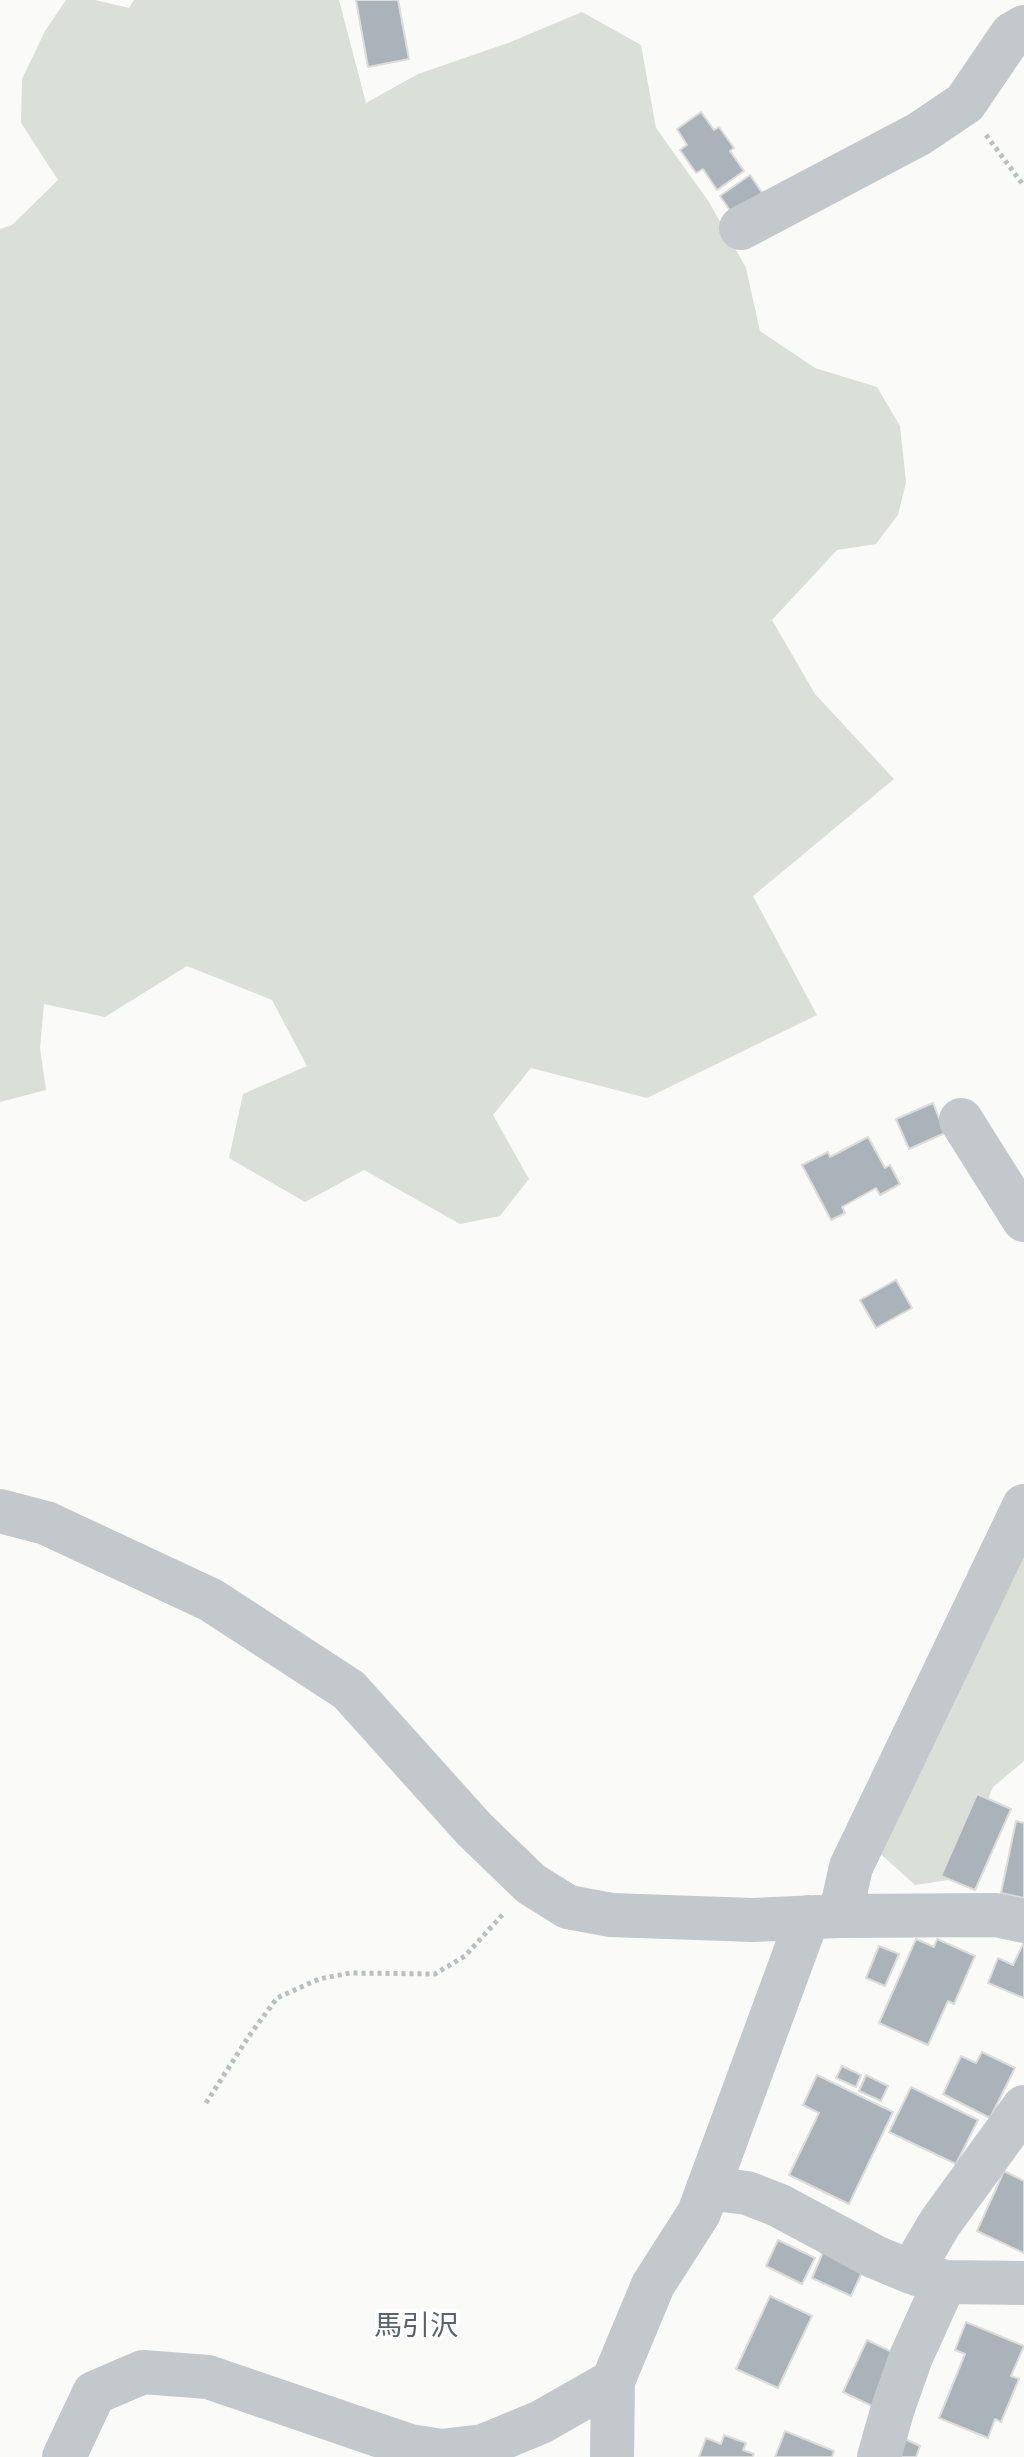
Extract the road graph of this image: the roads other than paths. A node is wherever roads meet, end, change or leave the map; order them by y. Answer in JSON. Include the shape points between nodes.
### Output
{"nodes":[{"id":1,"x":1019,"y":0,"type":"edge"},
{"id":2,"x":1024,"y":7,"type":"edge"},
{"id":3,"x":1024,"y":27,"type":"edge"},
{"id":4,"x":741,"y":228,"type":"dead end"},
{"id":5,"x":961,"y":1120,"type":"dead end"},
{"id":6,"x":1024,"y":1220,"type":"edge"},
{"id":7,"x":1024,"y":1506,"type":"edge"},
{"id":8,"x":0,"y":1511,"type":"edge"},
{"id":9,"x":824,"y":1917,"type":"junction"},
{"id":10,"x":1024,"y":1921,"type":"edge"},
{"id":11,"x":1024,"y":2107,"type":"edge"},
{"id":12,"x":708,"y":2188,"type":"junction"},
{"id":13,"x":928,"y":2277,"type":"junction"},
{"id":14,"x":1024,"y":2283,"type":"edge"},
{"id":15,"x":613,"y":2381,"type":"junction"},
{"id":16,"x":64,"y":2457,"type":"edge"},
{"id":17,"x":612,"y":2457,"type":"edge"},
{"id":18,"x":879,"y":2457,"type":"edge"}],
"edges":[{"from":1,"to":2,"type":"street"},
{"from":3,"to":4,"type":"street","via":[[1012,34],[965,103],[919,134]]},
{"from":5,"to":6,"type":"street"},
{"from":7,"to":9,"type":"street"},
{"from":8,"to":9,"type":"street","via":[[46,1523],[211,1600],[349,1690],[474,1829],[531,1884],[568,1907],[611,1915]]},
{"from":9,"to":10,"type":"street","via":[[996,1915]]},
{"from":9,"to":12,"type":"street"},
{"from":11,"to":13,"type":"street","via":[[940,2223]]},
{"from":12,"to":13,"type":"street","via":[[747,2193],[778,2205],[875,2257]]},
{"from":12,"to":15,"type":"street","via":[[699,2213],[653,2285]]},
{"from":13,"to":14,"type":"street"},
{"from":13,"to":18,"type":"street","via":[[911,2357]]},
{"from":15,"to":16,"type":"street","via":[[541,2422],[483,2446],[441,2451],[410,2446],[208,2377],[143,2372],[94,2393]]},
{"from":15,"to":17,"type":"street"}]}
